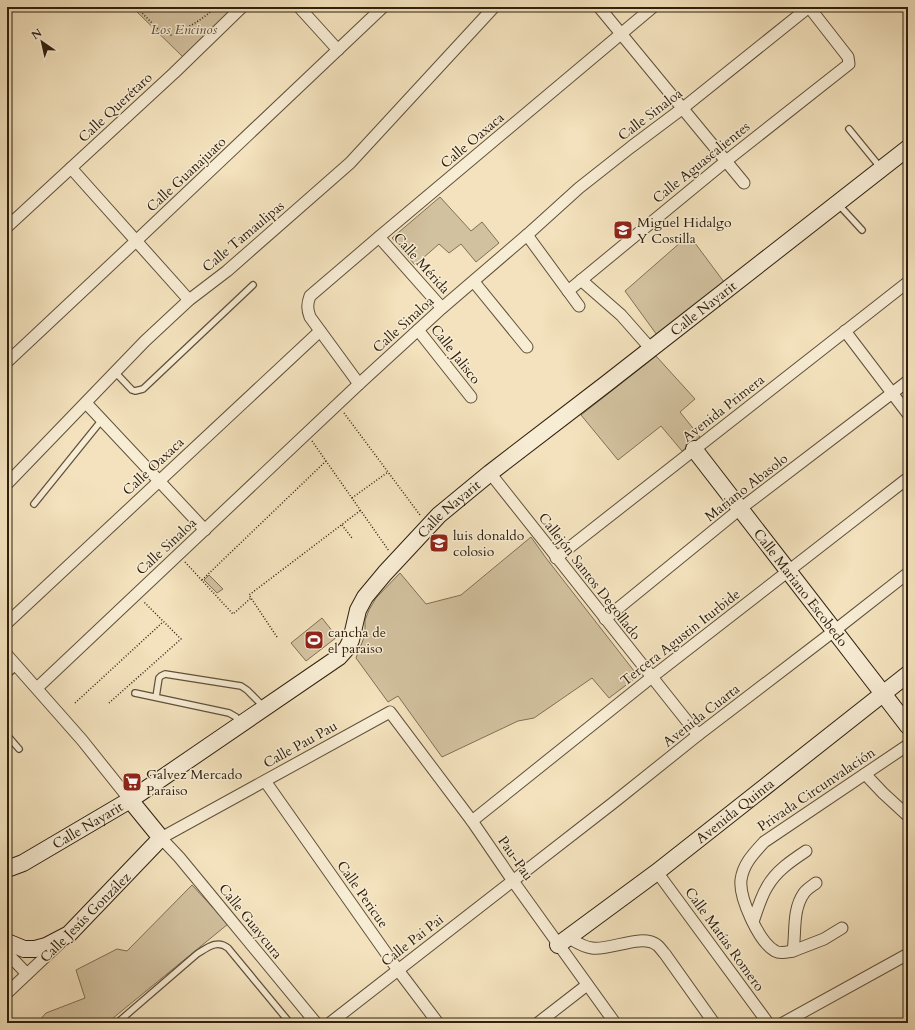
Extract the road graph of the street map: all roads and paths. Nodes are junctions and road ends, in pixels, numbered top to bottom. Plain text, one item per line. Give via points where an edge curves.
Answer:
1 (136, 7) edge
2 (216, 7) edge
3 (242, 7) edge
4 (299, 7) edge
5 (383, 7) edge
6 (494, 7) edge
7 (598, 7) edge
8 (653, 7) edge
9 (809, 7) edge
10 (621, 34) junction
11 (338, 50) junction
12 (683, 108) junction
13 (848, 128) dead end
14 (908, 148) edge
15 (726, 161) junction
16 (71, 168) junction
17 (881, 169) junction
18 (744, 183) dead end
19 (838, 203) junction
20 (7, 227) edge
21 (862, 230) dead end
22 (527, 235) junction
23 (379, 237) junction
24 (136, 241) junction
25 (581, 280) junction
26 (474, 282) junction
27 (908, 282) edge
28 (253, 285) dead end
29 (568, 291) junction
30 (189, 300) junction
31 (579, 306) dead end
32 (442, 308) junction
33 (418, 330) junction
34 (320, 331) junction
35 (845, 331) junction
36 (527, 347) dead end
37 (651, 349) junction
38 (7, 362) edge
39 (115, 372) junction
40 (908, 381) edge
41 (359, 384) junction
42 (892, 393) junction
43 (471, 397) dead end
44 (86, 403) junction
45 (344, 412) dead end
46 (908, 414) edge
47 (101, 421) junction
48 (307, 434) junction
49 (694, 449) junction
50 (326, 461) junction
51 (388, 472) junction
52 (490, 473) junction
53 (908, 478) edge
54 (159, 481) junction
55 (7, 484) edge
56 (352, 498) junction
57 (34, 504) dead end
58 (740, 509) junction
59 (361, 510) junction
60 (422, 518) dead end
61 (342, 525) junction
62 (205, 530) junction
63 (352, 538) dead end
64 (556, 558) junction
65 (396, 561) junction
66 (184, 562) dead end
67 (788, 571) junction
68 (908, 573) edge
69 (202, 580) junction
70 (137, 594) junction
71 (251, 598) junction
72 (605, 619) junction
73 (163, 621) junction
74 (7, 623) edge
75 (834, 631) junction
76 (277, 637) dead end
77 (7, 655) edge
78 (17, 666) junction
79 (908, 674) edge
80 (7, 675) edge
81 (652, 678) junction
82 (37, 688) junction
83 (135, 693) dead end
84 (883, 694) junction
85 (156, 698) junction
86 (75, 703) dead end
87 (109, 703) dead end
88 (264, 708) junction
89 (390, 712) joint
90 (242, 724) junction
91 (908, 726) edge
92 (7, 735) edge
93 (698, 736) junction
94 (908, 745) edge
95 (19, 749) dead end
96 (865, 774) junction
97 (265, 781) junction
98 (130, 800) junction
99 (908, 816) edge
100 (472, 820) junction
101 (162, 838) junction
102 (806, 851) dead end
103 (7, 869) edge
104 (657, 872) junction
105 (513, 880) junction
106 (816, 883) dead end
107 (753, 922) junction
108 (842, 928) dead end
109 (69, 934) junction
110 (564, 941) junction
111 (7, 942) edge
112 (793, 951) junction
113 (7, 953) edge
114 (908, 954) edge
115 (398, 970) junction
116 (28, 974) junction
117 (587, 984) junction
118 (7, 993) edge
119 (117, 1023) edge
120 (290, 1023) edge
121 (316, 1023) edge
122 (330, 1023) edge
123 (438, 1023) edge
124 (538, 1023) edge
125 (615, 1023) edge
126 (714, 1023) edge
127 (768, 1023) edge
128 (783, 1023) edge

1 - 2 path via 159,30 171,35 188,28
3 - 16 street, Calle Querétaro
4 - 11 street
5 - 11 street, Calle Guanajuato
6 - 30 street, Calle Tamaulipas via 350,163 227,271
7 - 10 street
8 - 10 street, Calle Oaxaca
9 - 12 street, Calle Sinaloa
9 - 15 street, Calle Aguascalientes via 848,57 849,64
10 - 12 street
10 - 23 street, Calle Oaxaca
11 - 24 street, Calle Guanajuato
12 - 15 street
12 - 22 street, Calle Sinaloa via 579,188
13 - 17 lane
14 - 17 street, Calle Nayarit
15 - 18 street
15 - 25 street, Calle Aguascalientes
16 - 20 street, Calle Querétaro
16 - 24 street
17 - 19 street, Calle Nayarit
19 - 21 lane
19 - 37 street, Calle Nayarit
22 - 26 street, Calle Sinaloa
22 - 29 street
23 - 32 street, Calle Mérida
23 - 34 street, Calle Oaxaca via 310,296 308,310
24 - 30 street
24 - 38 street, Calle Guanajuato
25 - 29 street, Calle Aguascalientes
25 - 37 street via 621,315
26 - 32 street, Calle Sinaloa
26 - 36 street
27 - 35 street, Avenida Primera
28 - 39 lane via 142,389 132,390
29 - 31 street
30 - 39 street, Calle Tamaulipas
32 - 33 street, Calle Sinaloa
33 - 41 street, Calle Sinaloa
33 - 43 street, Calle Jalisco
34 - 41 street
34 - 54 street, Calle Oaxaca
35 - 42 street
35 - 49 street, Avenida Primera
37 - 52 street, Calle Nayarit
39 - 44 street, Calle Tamaulipas
40 - 42 street, Mariano Abasolo
41 - 48 street, Calle Sinaloa
42 - 46 street
42 - 58 street, Mariano Abasolo
44 - 47 street
44 - 55 street, Calle Tamaulipas
45 - 51 path
47 - 54 street
47 - 57 lane
48 - 50 path
48 - 62 street, Calle Sinaloa
49 - 58 street, Calle Mariano Escobedo
49 - 64 street, Avenida Primera
50 - 56 path
50 - 69 path
51 - 56 path
51 - 60 path
52 - 64 street, Callejón Santos Degollado
52 - 65 street, Calle Nayarit via 439,514
53 - 67 street, Tercera Agustin Iturbide
54 - 62 street
54 - 74 street, Calle Oaxaca
56 - 59 path
58 - 67 street, Calle Mariano Escobedo
58 - 72 street, Mariano Abasolo
59 - 61 path
59 - 65 path
61 - 63 path
61 - 71 path via 249,595
62 - 70 street, Calle Sinaloa
64 - 72 street, Callejón Santos Degollado
65 - 88 street, Calle Nayarit via 365,597 358,610 351,640 339,657
66 - 69 path
67 - 75 street, Calle Mariano Escobedo
67 - 81 street, Tercera Agustin Iturbide
68 - 75 street, Avenida Cuarta
69 - 71 path via 233,614
70 - 73 path
70 - 82 street, Calle Sinaloa
71 - 76 path
72 - 81 street, Callejón Santos Degollado
73 - 86 path
73 - 87 path via 181,639
75 - 84 street, Calle Mariano Escobedo
75 - 93 street, Avenida Cuarta
77 - 78 street
78 - 80 lane
78 - 82 street
79 - 84 street, Avenida Quinta
81 - 93 street, Callejón Santos Degollado
81 - 100 street, Tercera Agustin Iturbide
82 - 98 street
83 - 85 lane
84 - 91 street, Calle Mariano Escobedo
84 - 104 street, Avenida Quinta
85 - 88 lane via 159,678 165,674 241,686
85 - 90 lane via 229,713
88 - 90 street, Calle Nayarit
89 - 97 street, Calle Pau Pau
89 - 100 street, Pau-Pau
90 - 98 street, Calle Nayarit
92 - 95 lane
93 - 105 street, Avenida Cuarta
94 - 96 street, Privada Circunvalación
96 - 99 street
96 - 107 street, Privada Circunvalación via 764,842 752,856 744,868 741,893
97 - 101 street, Calle Pau Pau
97 - 115 street, Calle Pericue
98 - 101 street
98 - 103 street, Calle Nayarit via 22,863
100 - 105 street, Pau-Pau
101 - 109 street, Calle Jesús González
101 - 121 street, Calle Guaycura
102 - 107 street via 773,877
104 - 110 street, Avenida Quinta
104 - 127 street, Calle Matías Romero
105 - 110 street, Pau-Pau
105 - 115 street, Calle Pai Pai
106 - 112 street via 805,892 799,902
107 - 112 street, Privada Circunvalación via 775,951
108 - 112 street via 824,939
109 - 111 street via 35,949 24,949
109 - 116 street, Calle Jesús González
110 - 117 street, Pau-Pau
110 - 126 street via 593,948 650,941 665,954
113 - 116 street
114 - 128 street
115 - 122 street, Calle Pai Pai
115 - 123 street, Calle Pericue
116 - 118 street, Calle Jesús González
117 - 124 street
117 - 125 street, Pau-Pau
119 - 120 lane via 197,954 217,943 228,948

